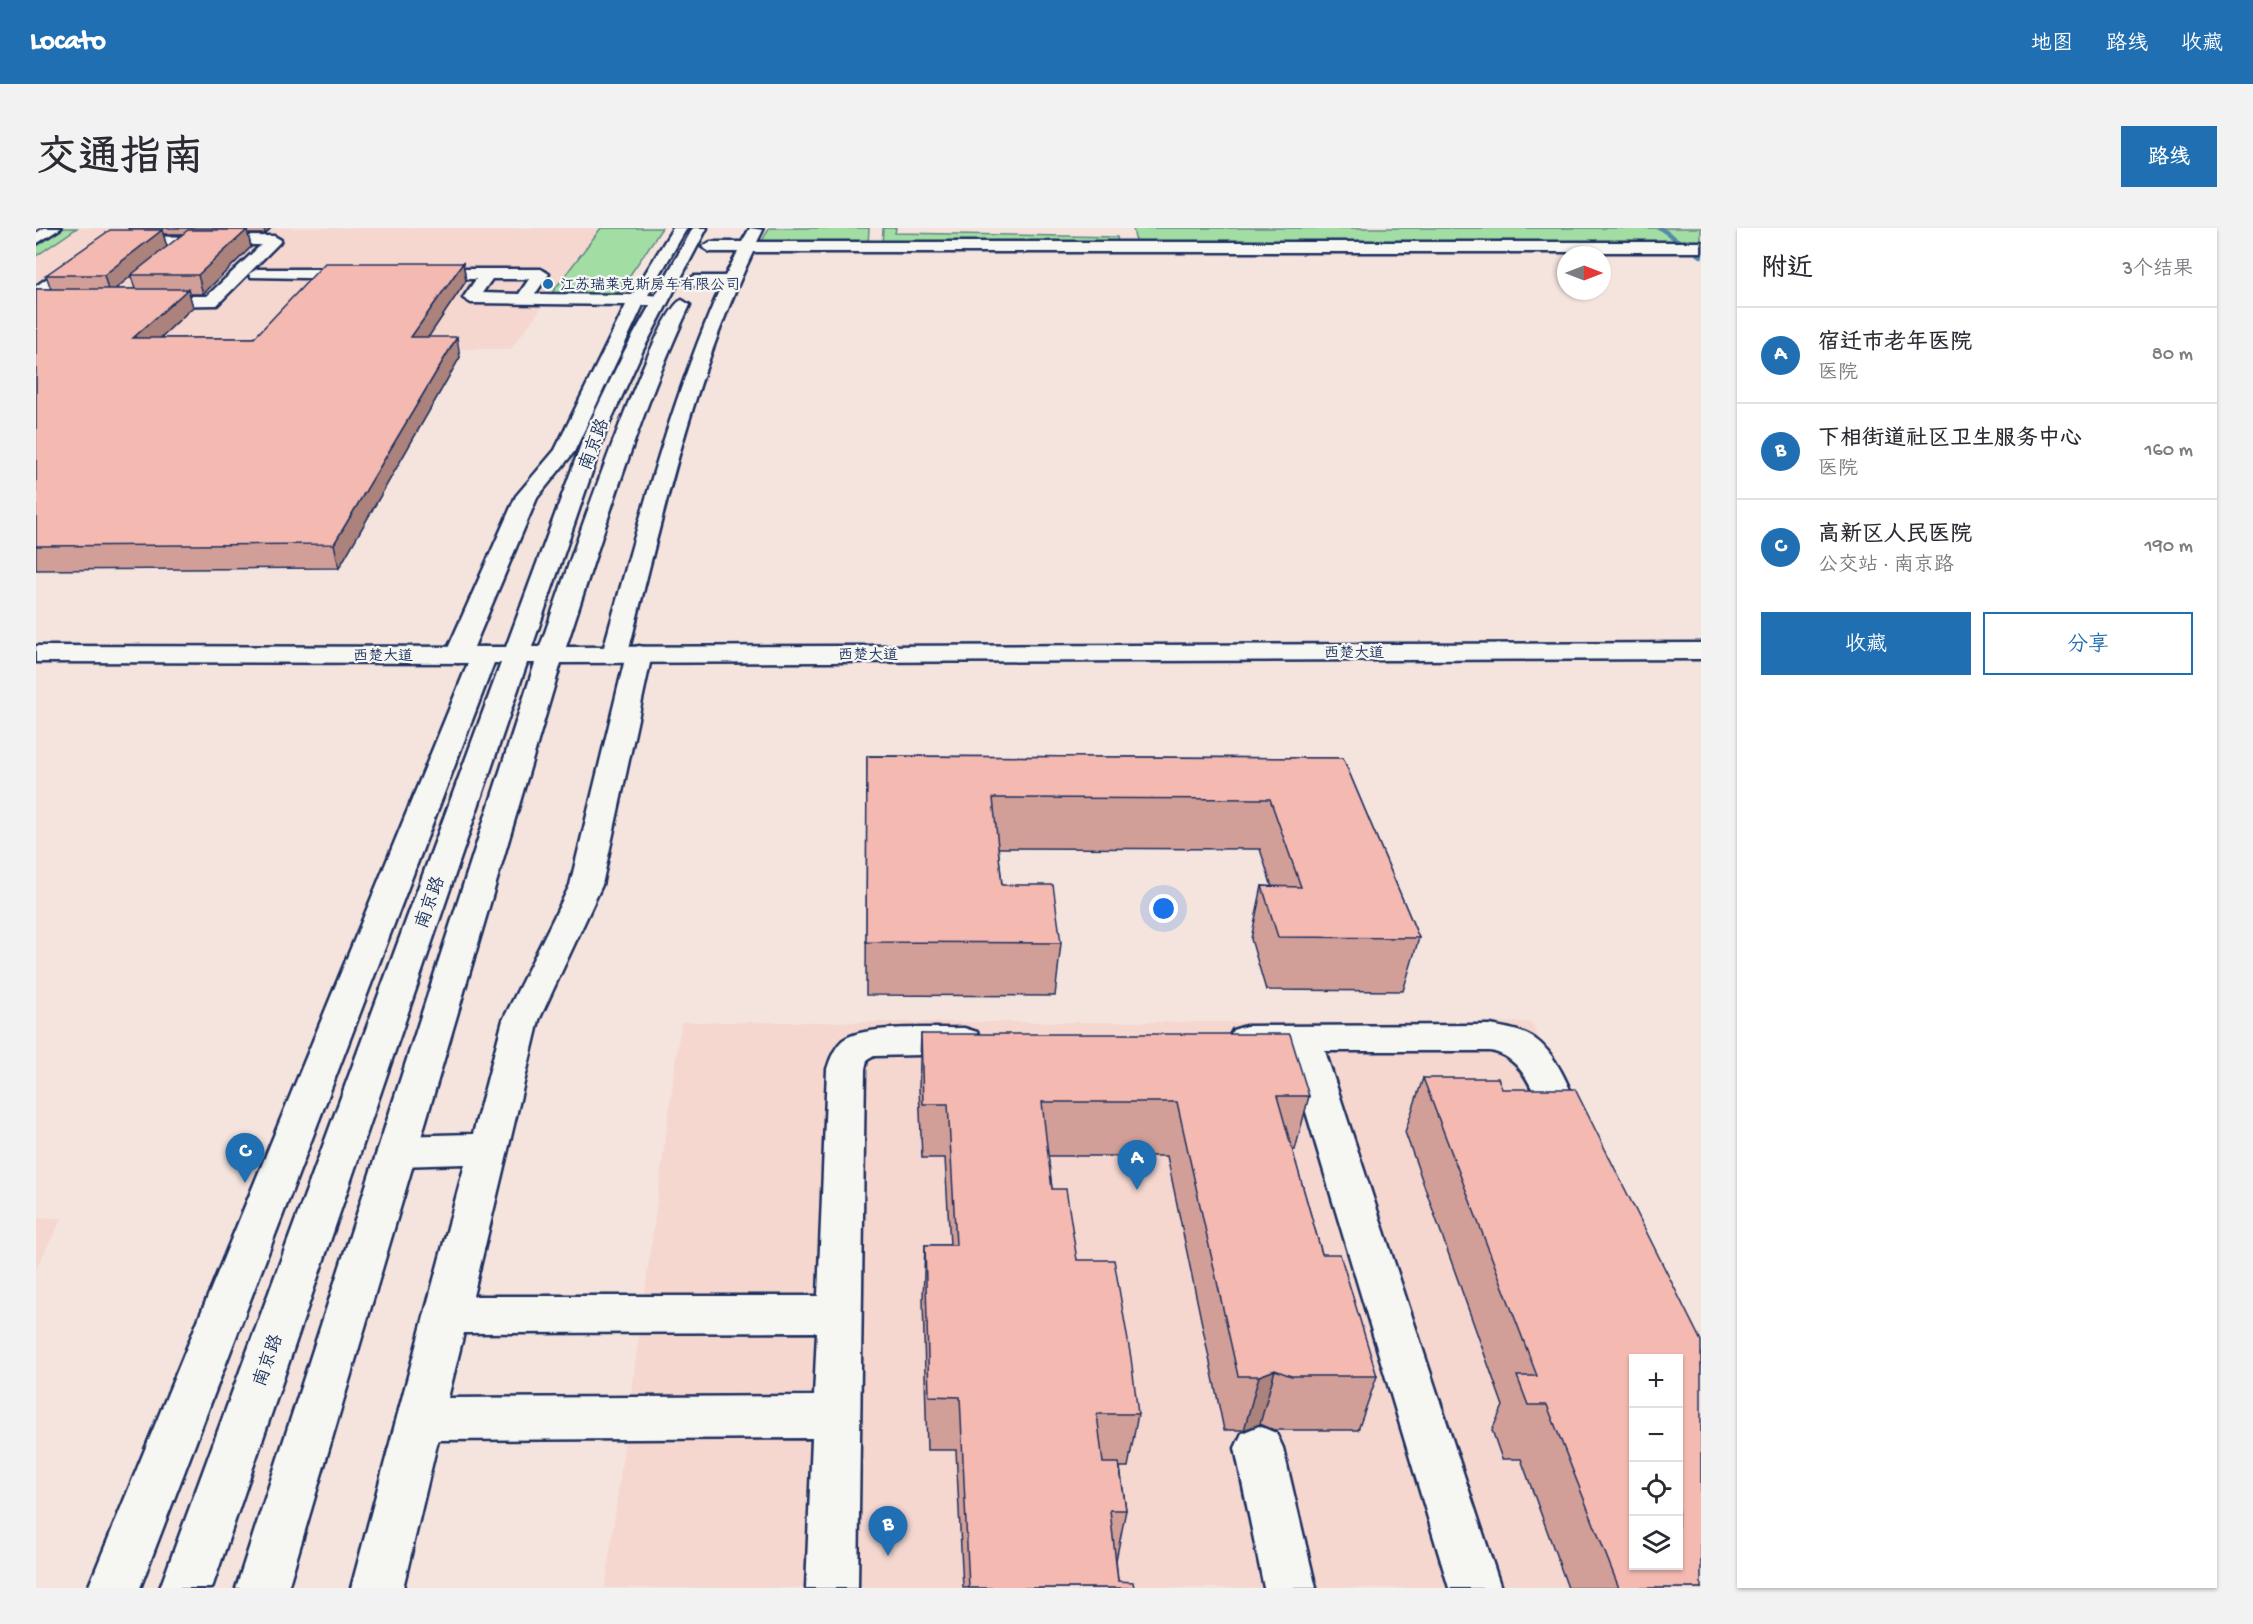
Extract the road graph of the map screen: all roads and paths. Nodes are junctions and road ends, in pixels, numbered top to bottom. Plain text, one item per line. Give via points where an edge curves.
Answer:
1 (54, 228) edge
2 (680, 228) edge
3 (700, 228) edge
4 (721, 228) edge
5 (758, 228) edge
6 (877, 228) edge
7 (36, 240) edge
8 (189, 240) junction
9 (710, 247) junction
10 (747, 247) junction
11 (875, 247) junction
12 (1701, 248) edge
13 (172, 254) edge
14 (257, 274) dead end
15 (372, 274) edge
16 (406, 274) edge
17 (487, 274) junction
18 (694, 281) junction
19 (731, 281) junction
20 (36, 294) edge
21 (523, 299) junction
22 (637, 300) junction
23 (660, 300) junction
24 (36, 301) edge
25 (58, 301) edge
26 (136, 301) edge
27 (1701, 651) edge
28 (36, 654) edge
29 (627, 654) junction
30 (502, 655) junction
31 (1208, 1039) edge
32 (1303, 1039) junction
33 (996, 1041) edge
34 (489, 1148) junction
35 (397, 1151) junction
36 (1584, 1163) edge
37 (839, 1314) junction
38 (446, 1315) junction
39 (837, 1417) junction
40 (420, 1419) junction
41 (1259, 1448) dead end
42 (114, 1588) edge
43 (186, 1588) edge
44 (262, 1588) edge
45 (377, 1588) edge
46 (832, 1588) edge
47 (1290, 1588) edge
48 (1475, 1588) edge

1 - 7 main road
2 - 22 main road
3 - 23 main road, 南京路
4 - 9 main road, 南京路
5 - 10 main road
6 - 11 main road
8 - 13 main road
8 - 20 main road via 110,241
8 - 26 main road via 274,240 211,302
9 - 10 main road
9 - 18 main road, 南京路
10 - 11 main road
10 - 19 main road
11 - 12 main road via 1129,239
14 - 15 main road
16 - 17 main road
17 - 21 main road via 471,298
17 - 21 main road via 541,274
18 - 19 main road
18 - 30 main road, 南京路 via 659,352 627,431
19 - 29 main road via 686,395
21 - 22 main road
22 - 23 main road
22 - 30 main road via 564,452 527,496
23 - 30 main road, 南京路 via 596,431
24 - 25 main road
27 - 29 main road, 西楚大道
28 - 30 main road, 西楚大道
29 - 30 main road, 西楚大道
29 - 34 main road via 586,885 521,1020
30 - 35 main road, 南京路
30 - 42 main road
30 - 43 main road, 南京路
31 - 32 main road
32 - 36 main road via 1509,1041 1533,1058
32 - 48 main road
33 - 37 main road via 871,1043 850,1054 846,1070
34 - 35 main road
34 - 38 main road
35 - 44 main road, 南京路
37 - 38 main road
37 - 39 main road
38 - 40 main road
39 - 40 main road
39 - 46 main road
40 - 45 main road
41 - 47 main road

